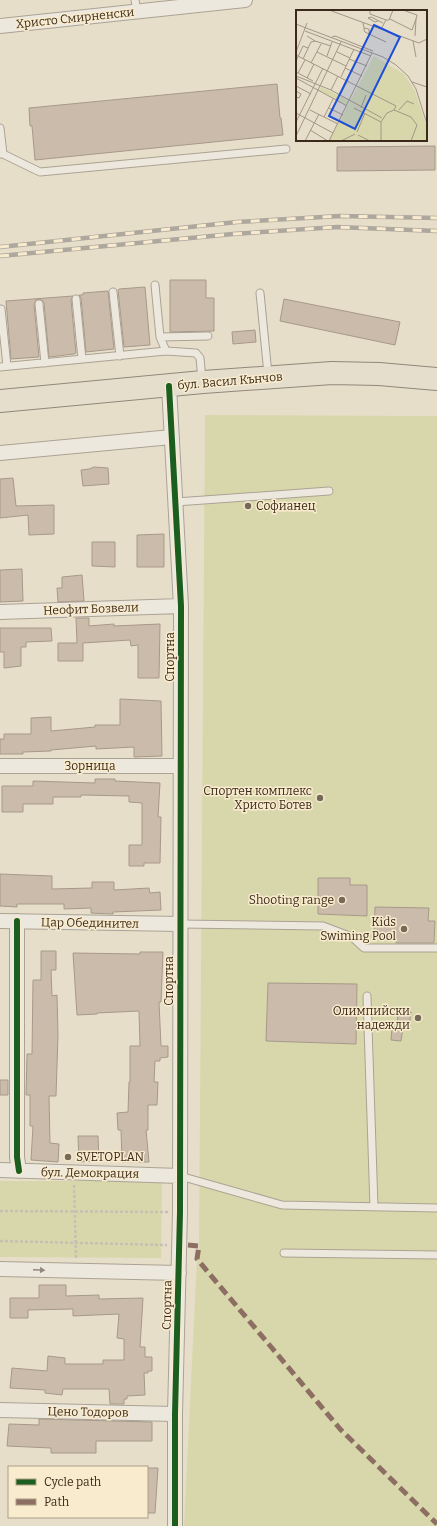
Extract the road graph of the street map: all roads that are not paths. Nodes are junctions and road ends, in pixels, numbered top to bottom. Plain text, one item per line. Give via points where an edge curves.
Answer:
1 (245, 0) edge
2 (136, 6) edge
3 (0, 26) edge
4 (0, 128) edge
5 (286, 149) dead end
6 (2, 154) edge
7 (155, 285) dead end
8 (113, 292) dead end
9 (260, 293) dead end
10 (76, 299) dead end
11 (39, 304) dead end
12 (1, 309) dead end
13 (208, 336) dead end
14 (160, 337) junction
15 (166, 351) junction
16 (120, 356) junction
17 (82, 359) junction
18 (45, 362) junction
19 (3, 366) edge
20 (268, 378) junction
21 (437, 378) edge
22 (203, 382) junction
23 (169, 386) junction
24 (0, 401) edge
25 (172, 436) junction
26 (0, 453) edge
27 (329, 491) dead end
28 (176, 502) junction
29 (181, 606) junction
30 (0, 612) edge
31 (0, 766) edge
32 (181, 766) junction
33 (0, 921) edge
34 (17, 921) junction
35 (180, 924) junction
36 (437, 948) edge
37 (367, 996) dead end
38 (0, 1170) edge
39 (19, 1171) junction
40 (180, 1176) junction
41 (374, 1207) junction
42 (437, 1208) edge
43 (284, 1253) dead end
44 (437, 1255) edge
45 (0, 1269) edge
46 (179, 1273) junction
47 (0, 1410) edge
48 (175, 1414) junction
49 (175, 1526) edge

1 - 2 street, Христо Смирненски
2 - 3 street, Христо Смирненски
4 - 6 lane
5 - 6 lane via 40,172
7 - 14 lane
8 - 16 lane
9 - 20 lane
10 - 17 lane
11 - 18 lane
12 - 19 lane
13 - 14 lane
14 - 15 lane
15 - 16 lane
15 - 22 lane via 196,353
16 - 17 lane
17 - 18 lane
18 - 19 lane
20 - 21 main road, бул. Васил Кънчов via 332,373
20 - 22 main road, бул. Васил Кънчов
22 - 23 main road, бул. Васил Кънчов
23 - 24 main road, бул. Васил Кънчов
23 - 25 street, Спортна
25 - 26 street
25 - 28 street, Спортна
27 - 28 lane
28 - 29 street, Спортна
29 - 30 street, Неофит Бозвели
29 - 32 street, Спортна
31 - 32 street, Зорница
32 - 35 street, Спортна
33 - 34 street, Цар Обединител
34 - 35 street, Цар Обединител
34 - 39 street
35 - 36 lane via 323,926 352,937 364,948
35 - 40 street, Спортна
37 - 41 lane
38 - 39 street, бул. Демокрация
39 - 40 street, бул. Демокрация
40 - 41 lane via 282,1205
40 - 46 street, Спортна
41 - 42 lane
43 - 44 lane
45 -> 46 street
46 - 48 street, Спортна
47 - 48 street, Цено Тодоров
48 - 49 street, Спортна

